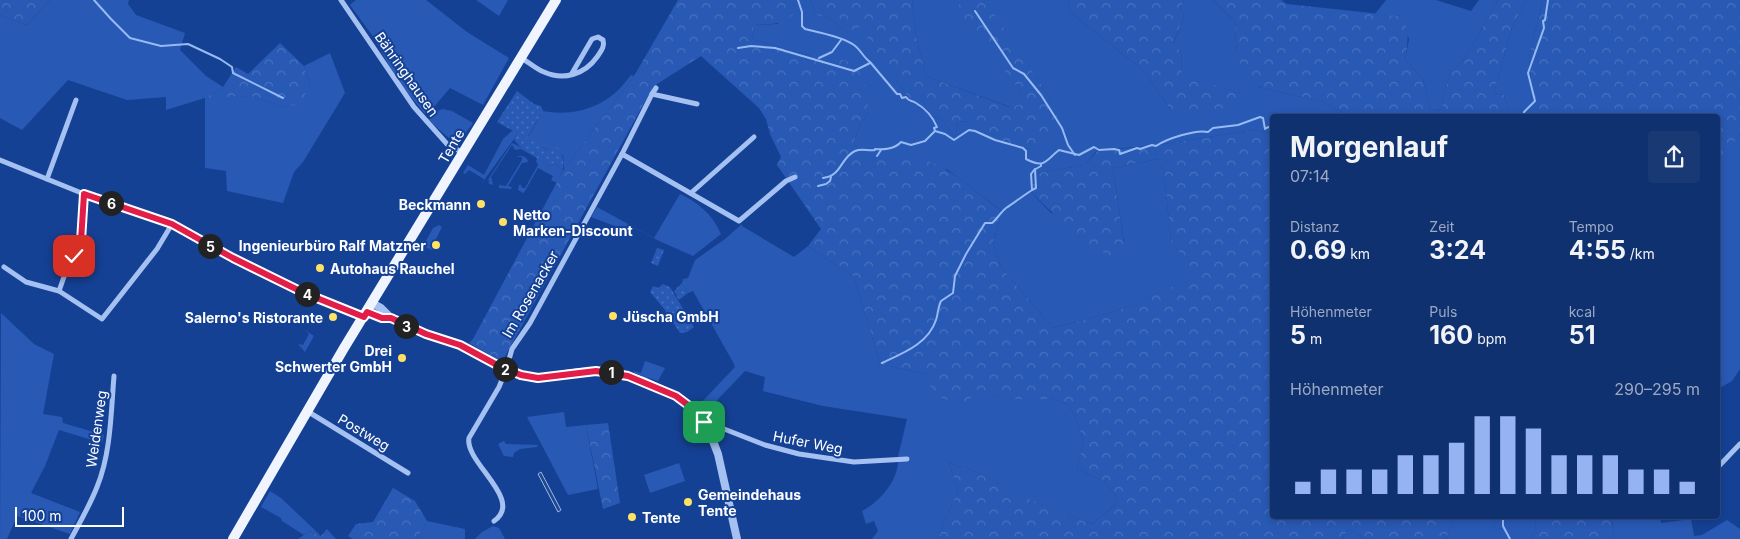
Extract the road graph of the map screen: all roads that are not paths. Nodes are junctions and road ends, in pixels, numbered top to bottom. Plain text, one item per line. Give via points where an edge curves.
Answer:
1 (341, 0) edge
2 (556, 0) edge
3 (520, 58) junction
4 (571, 75) junction
5 (656, 88) dead end
6 (652, 94) junction
7 (76, 100) dead end
8 (697, 104) dead end
9 (754, 137) dead end
10 (462, 153) junction
11 (622, 154) junction
12 (0, 160) edge
13 (795, 177) dead end
14 (47, 179) junction
15 (691, 192) junction
16 (84, 194) junction
17 (172, 224) junction
18 (4, 267) dead end
19 (59, 292) junction
20 (368, 311) junction
21 (503, 368) junction
22 (114, 376) dead end
23 (307, 411) junction
24 (707, 427) junction
25 (1740, 444) edge
26 (907, 459) dead end
27 (1720, 465) edge
28 (408, 473) dead end
29 (494, 521) dead end
30 (71, 539) edge
31 (233, 539) edge
32 (737, 539) edge

1 - 10 street, Bähringhausen via 414,107 447,144
2 - 3 main road, Tente
3 - 4 street via 542,72 555,76
3 - 10 main road, Tente
4 - 4 street via 583,71 604,46 598,36 592,39
5 - 6 street, Im Rosenacker
6 - 8 street
6 - 11 street, Im Rosenacker
7 - 14 street
9 - 15 street
10 - 20 main road, Tente
11 - 15 street
11 - 21 street, Im Rosenacker
12 - 14 street
13 - 15 street via 739,221
14 - 16 street
16 - 17 street
16 - 19 street via 81,241
17 - 19 street via 157,249 102,319
17 - 20 street via 302,292
18 - 19 street via 26,282
20 - 21 street via 381,308 391,318 467,348
20 - 23 main road, Tente
21 - 24 street via 538,378 596,371 622,374 676,396 696,411
21 - 29 street, Im Rosenacker via 499,387 468,443 502,502 502,512
22 - 30 street, Weidenweg via 108,443 98,487
23 - 28 street, Postweg
23 - 31 main road, Tente
24 - 26 street, Hufer Weg via 719,427 799,454 854,462
24 - 32 street via 718,454
25 - 27 street

